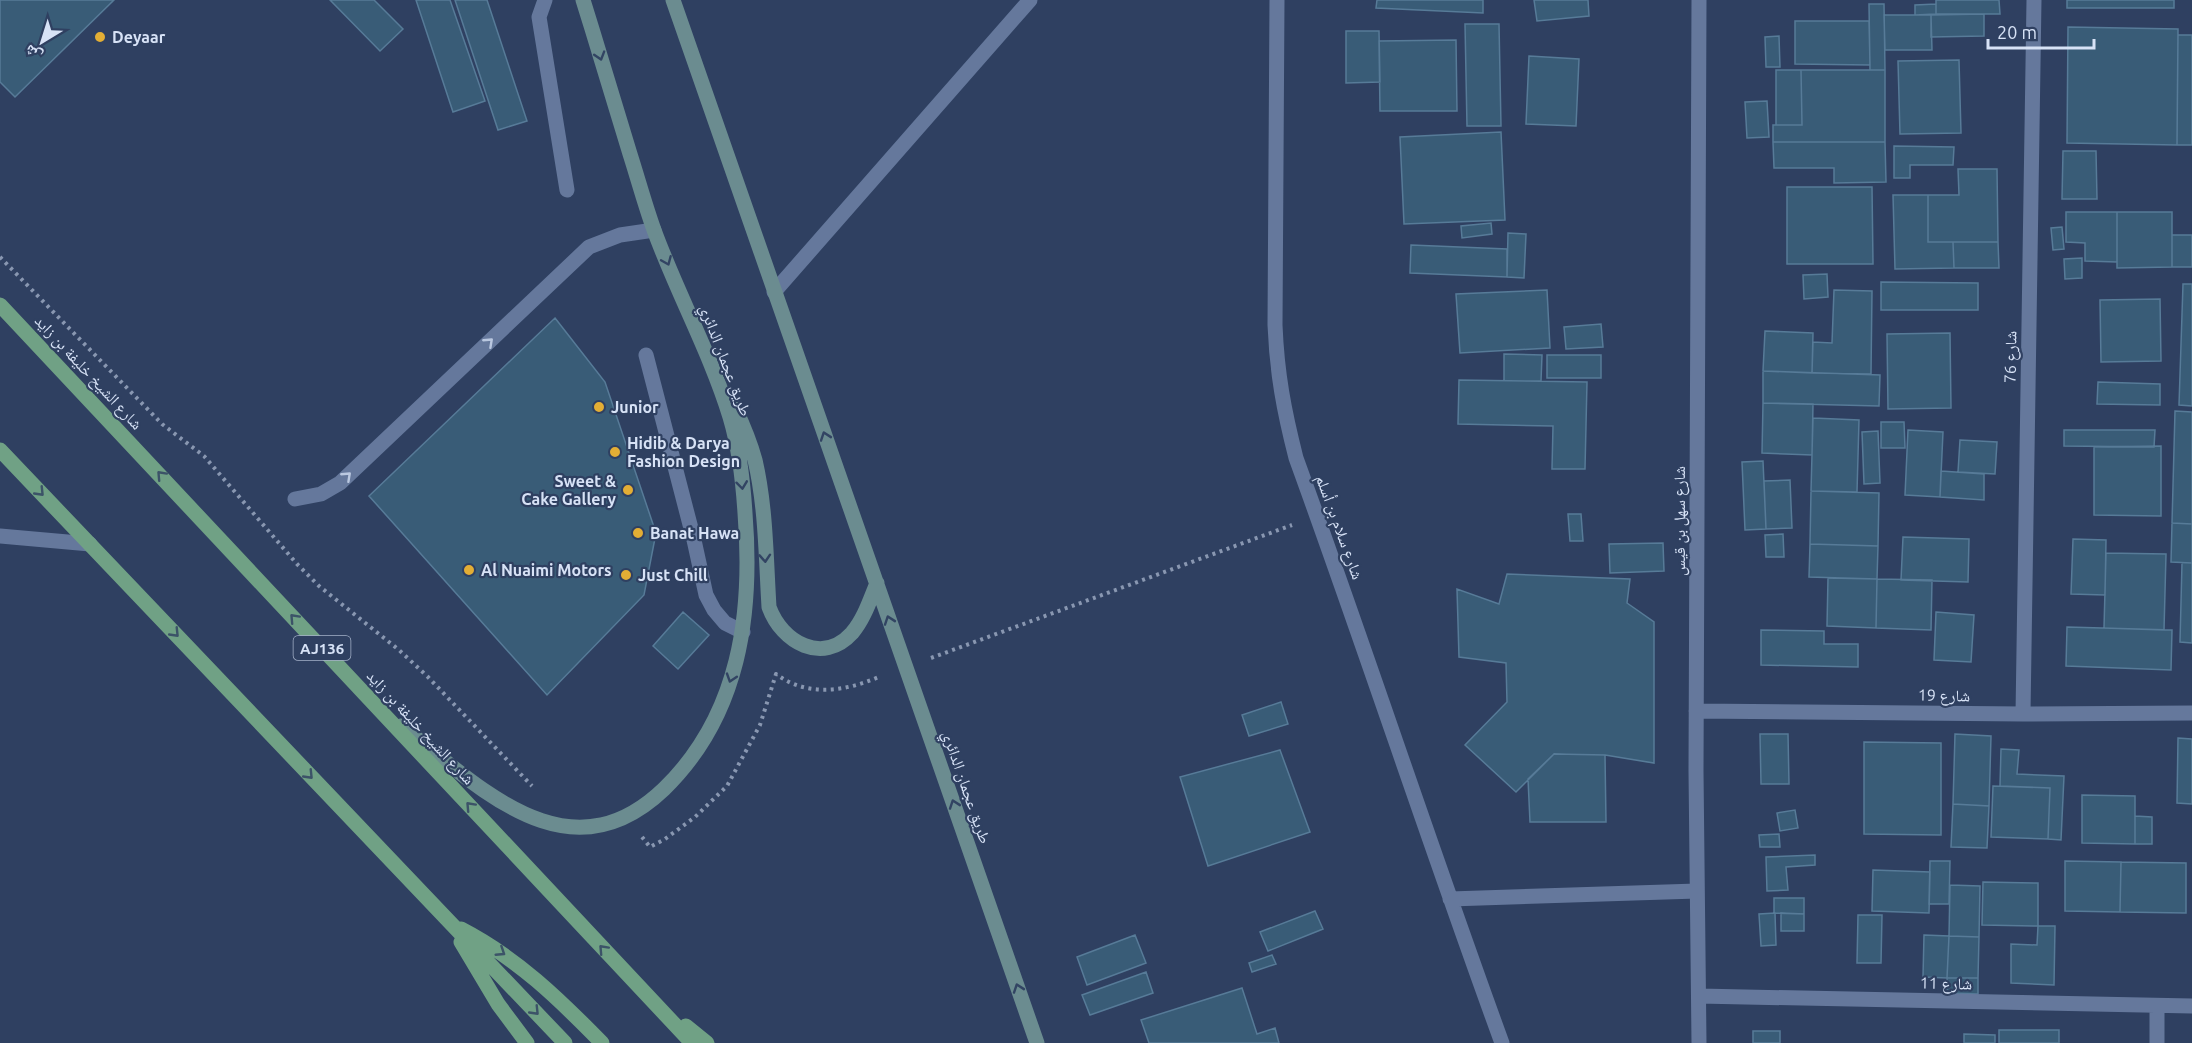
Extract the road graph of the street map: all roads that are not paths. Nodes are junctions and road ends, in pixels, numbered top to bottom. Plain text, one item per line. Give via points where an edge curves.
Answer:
1 (545, 0) edge
2 (583, 0) edge
3 (673, 0) edge
4 (1030, 0) edge
5 (1277, 0) edge
6 (1699, 0) edge
7 (2034, 0) edge
8 (567, 190) dead end
9 (654, 230) junction
10 (774, 292) junction
11 (0, 305) edge
12 (646, 355) dead end
13 (718, 383) junction
14 (0, 450) edge
15 (295, 499) dead end
16 (0, 536) edge
17 (90, 544) junction
18 (877, 583) junction
19 (743, 632) junction
20 (378, 708) junction
21 (1696, 711) junction
22 (2192, 713) edge
23 (2023, 714) junction
24 (1697, 891) junction
25 (1450, 899) junction
26 (451, 923) junction
27 (643, 992) junction
28 (1699, 996) junction
29 (2157, 1006) junction
30 (2192, 1006) edge
31 (527, 1043) edge
32 (565, 1043) edge
33 (602, 1043) edge
34 (692, 1043) edge
35 (707, 1043) edge
36 (1037, 1043) edge
37 (1502, 1043) edge
38 (1699, 1043) edge
39 (2157, 1043) edge

1 - 8 street via 539,17
2 -> 9 main road, طريق عجمان الدائري
3 - 10 main road, طريق عجمان الدائري
4 - 10 street
5 - 25 street, شارع سلام بن أسلم via 1275,325 1285,415 1296,458
6 - 21 street, شارع سهل بن قيس
7 - 23 street, شارع 76
9 -> 13 main road, طريق عجمان الدائري
15 -> 9 street via 321,494 340,483 589,247 620,235
18 -> 10 main road, طريق عجمان الدائري
20 -> 11 main road, شارع الشيخ خليفة بن زايد / AJ136
12 - 19 street via 706,595 725,623
13 -> 18 main road via 734,406 754,458 760,484 769,607 783,633 808,647 837,643 859,624
13 -> 19 main road, طريق عجمان الدائري via 739,456 748,541
14 -> 17 main road
16 - 17 street
17 -> 26 main road
36 -> 18 main road, طريق عجمان الدائري
19 -> 20 main road, طريق عجمان الدائري via 728,690 695,753 656,796 626,817 606,824 565,827 526,816 480,787
27 -> 20 main road, شارع الشيخ خليفة بن زايد / AJ136
21 - 23 street, شارع 19
21 - 24 street, شارع سهل بن قيس
22 - 23 street, شارع 19
24 - 25 street
24 - 28 street, شارع سهل بن قيس
25 - 37 street, شارع سلام بن أسلم
26 - 31 main road via 479,975
26 -> 32 main road
26 -> 33 main road via 512,959
27 - 34 main road, شارع الشيخ خليفة بن زايد / AJ136
27 - 35 main road
28 - 29 street, شارع 11
28 - 38 street, شارع سهل بن قيس
29 - 30 street, شارع 11
29 - 39 street

